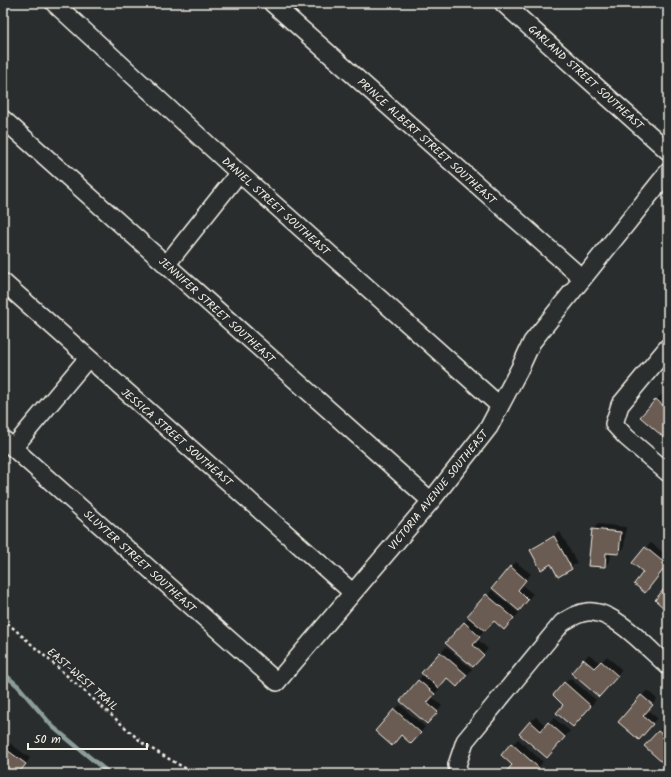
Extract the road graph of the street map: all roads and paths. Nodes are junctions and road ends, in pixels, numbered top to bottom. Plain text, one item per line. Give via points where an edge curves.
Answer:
1 (54, 3) edge
2 (272, 3) edge
3 (503, 3) edge
4 (3, 119) edge
5 (668, 151) edge
6 (668, 172) edge
7 (239, 173) junction
8 (166, 265) junction
9 (582, 278) junction
10 (3, 282) edge
11 (668, 347) edge
12 (88, 358) junction
13 (500, 406) junction
14 (8, 444) edge
15 (668, 473) edge
16 (431, 501) junction
17 (352, 592) junction
18 (3, 619) edge
19 (668, 666) edge
20 (277, 682) joint
21 (195, 774) edge
22 (459, 774) edge

1 - 7 street, DANIEL STREET SOUTHEAST
2 - 9 street, PRINCE ALBERT STREET SOUTHEAST
3 - 5 street, GARLAND STREET SOUTHEAST
4 - 8 street, JENNIFER STREET SOUTHEAST
6 - 9 street, VICTORIA AVENUE SOUTHEAST
7 - 8 street
7 - 13 street, DANIEL STREET SOUTHEAST
8 - 16 street, JENNIFER STREET SOUTHEAST
9 - 13 street, VICTORIA AVENUE SOUTHEAST via 532,342
10 - 12 street, JESSICA STREET SOUTHEAST
11 - 15 street via 620,405 614,424
12 - 14 street
12 - 17 street, JESSICA STREET SOUTHEAST
13 - 16 street, VICTORIA AVENUE SOUTHEAST via 489,427
14 - 20 street, SLUYTER STREET SOUTHEAST
16 - 17 street, VICTORIA AVENUE SOUTHEAST
17 - 20 street, VICTORIA AVENUE SOUTHEAST
18 - 21 path, EAST-WEST TRAIL via 145,745
19 - 22 street via 618,622 589,612 576,614 562,623 465,741 457,765

